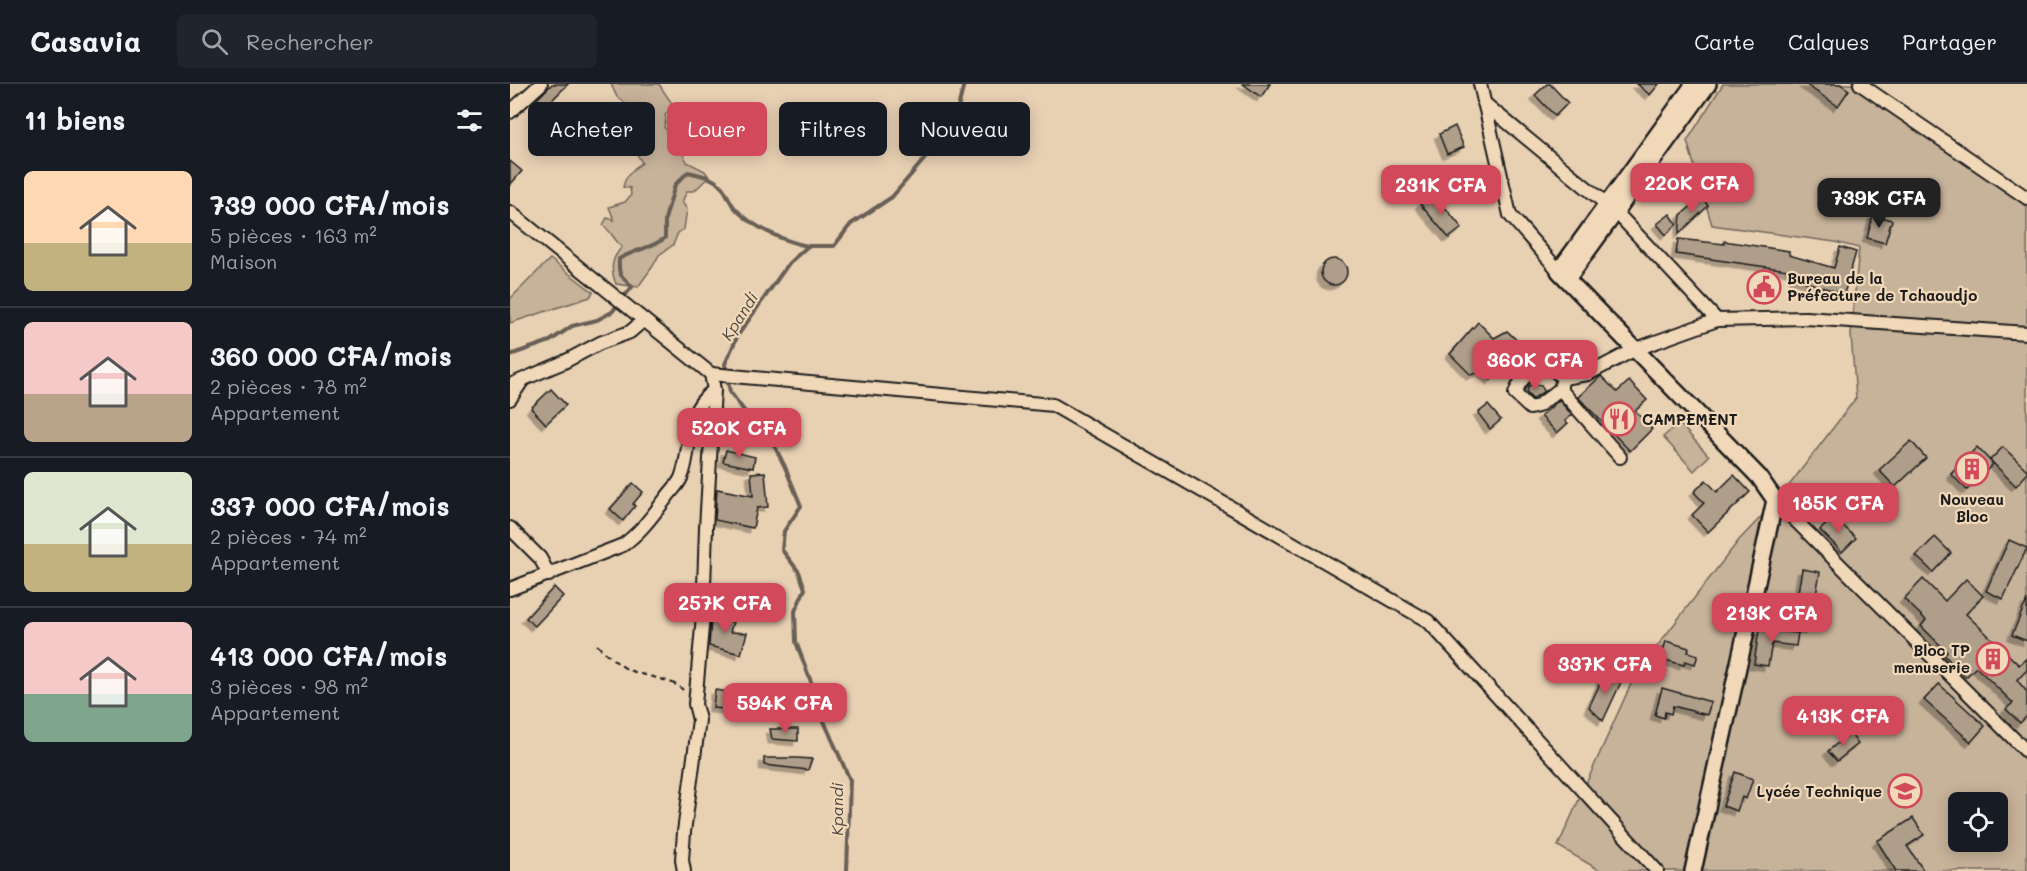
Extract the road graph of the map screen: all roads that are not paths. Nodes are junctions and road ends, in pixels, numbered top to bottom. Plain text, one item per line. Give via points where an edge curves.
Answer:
1 (541, 84) edge
2 (1480, 84) edge
3 (1694, 84) edge
4 (1708, 84) edge
5 (1860, 84) edge
6 (1484, 103) junction
7 (510, 112) edge
8 (2027, 198) edge
9 (1611, 209) junction
10 (510, 212) edge
11 (1563, 275) junction
12 (644, 320) junction
13 (1717, 320) junction
14 (2027, 333) edge
15 (1636, 349) junction
16 (711, 374) junction
17 (516, 383) edge
18 (714, 390) junction
19 (510, 399) edge
20 (1620, 457) dead end
21 (1774, 500) junction
22 (510, 528) edge
23 (549, 575) junction
24 (510, 589) edge
25 (2027, 752) edge
26 (684, 871) edge
27 (1657, 871) edge
28 (1693, 871) edge

1 - 7 street
2 - 6 street
3 - 9 main road
4 - 9 main road
5 - 8 street
6 - 9 street
6 - 11 street via 1510,215
9 - 11 main road
9 - 13 street
10 - 12 street
11 - 15 main road
12 - 16 street
12 - 17 street via 630,332
13 - 14 street via 1806,318
13 - 15 street
15 - 20 street via 1562,384
15 - 21 main road via 1759,477
16 - 18 street
16 - 27 street via 1053,405 1428,621
17 - 19 street
18 - 23 street via 694,412 681,478 646,524 623,545
18 - 26 street via 695,704 699,720 684,832
21 - 25 street
21 - 28 main road
22 - 23 street via 540,558
23 - 24 street

